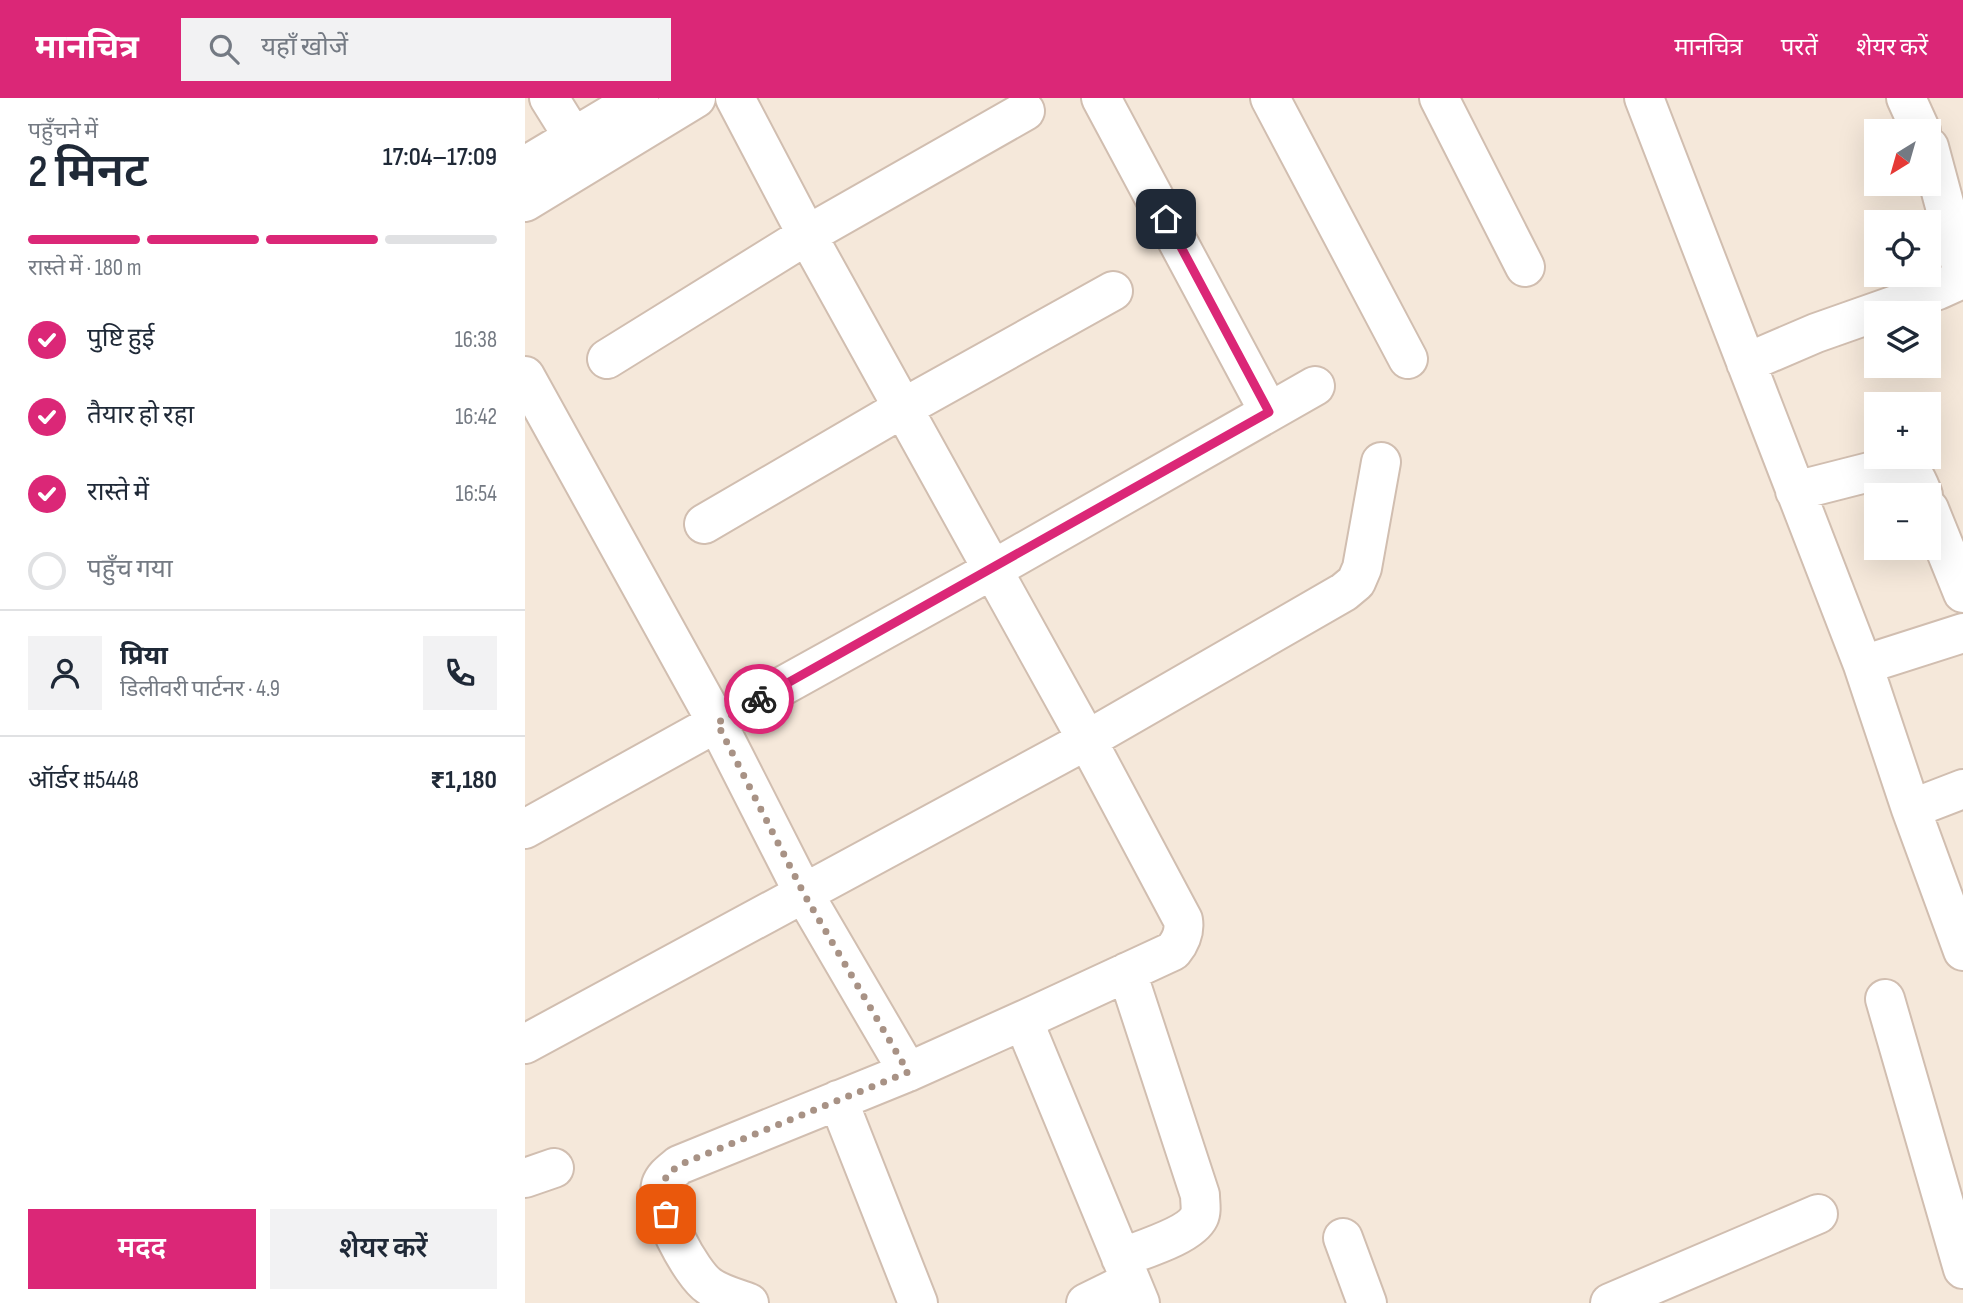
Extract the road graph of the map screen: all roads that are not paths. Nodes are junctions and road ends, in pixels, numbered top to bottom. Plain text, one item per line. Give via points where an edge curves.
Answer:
1 (549, 98) edge
2 (696, 98) edge
3 (735, 98) edge
4 (1101, 98) edge
5 (1270, 98) edge
6 (1439, 98) edge
7 (1644, 98) edge
8 (1906, 98) edge
9 (629, 101) edge
10 (1025, 111) dead end
11 (1916, 119) edge
12 (582, 152) junction
13 (525, 166) edge
14 (1941, 191) edge
15 (525, 202) edge
16 (807, 235) junction
17 (1525, 267) dead end
18 (1113, 291) dead end
19 (607, 359) dead end
20 (1408, 359) dead end
21 (1746, 363) junction
22 (525, 376) edge
23 (1315, 386) dead end
24 (903, 408) junction
25 (1269, 412) junction
26 (1381, 462) dead end
27 (1918, 483) edge
28 (1795, 491) junction
29 (704, 524) dead end
30 (1941, 539) edge
31 (992, 569) junction
32 (1963, 593) edge
33 (1963, 633) edge
34 (1863, 665) junction
35 (717, 723) junction
36 (1087, 740) junction
37 (1963, 789) edge
38 (1912, 809) junction
39 (525, 829) edge
40 (804, 894) junction
41 (1963, 951) edge
42 (1128, 972) junction
43 (1885, 999) dead end
44 (1026, 1019) junction
45 (525, 1044) edge
46 (908, 1072) junction
47 (838, 1100) junction
48 (1818, 1214) dead end
49 (1343, 1238) dead end
50 (1963, 1269) edge
51 (1130, 1281) edge
52 (739, 1301) edge
53 (918, 1303) edge
54 (1086, 1303) edge
55 (1367, 1303) edge
56 (1610, 1303) edge

1 - 12 street
2 - 12 street
3 - 16 street
4 - 25 street
5 - 20 street
6 - 17 street
7 - 21 street
8 - 11 street
9 - 12 street
10 - 16 street
12 - 13 street
12 - 15 street
14 - 21 street via 1961,265 1958,281
16 - 19 street
16 - 24 street
18 - 24 street
21 - 28 street
22 - 35 street
23 - 25 street
24 - 29 street
24 - 31 street
25 - 31 street
26 - 36 street via 1356,582
27 - 28 street via 1908,467 1897,465
28 - 34 street
30 - 32 street
31 - 35 street
31 - 36 street
33 - 34 street
34 - 38 street
35 - 39 street
35 - 40 street
36 - 40 street
36 - 42 street via 1183,919 1184,929 1173,951
37 - 38 street
38 - 41 street
40 - 45 street
40 - 46 street
42 - 44 street
42 - 51 street via 1200,1195 1195,1224
43 - 50 street
44 - 46 street
44 - 51 street
46 - 47 street
47 - 52 street via 679,1165 660,1186 661,1203 691,1265 709,1286
47 - 53 street
48 - 56 street
49 - 55 street
51 - 54 street

